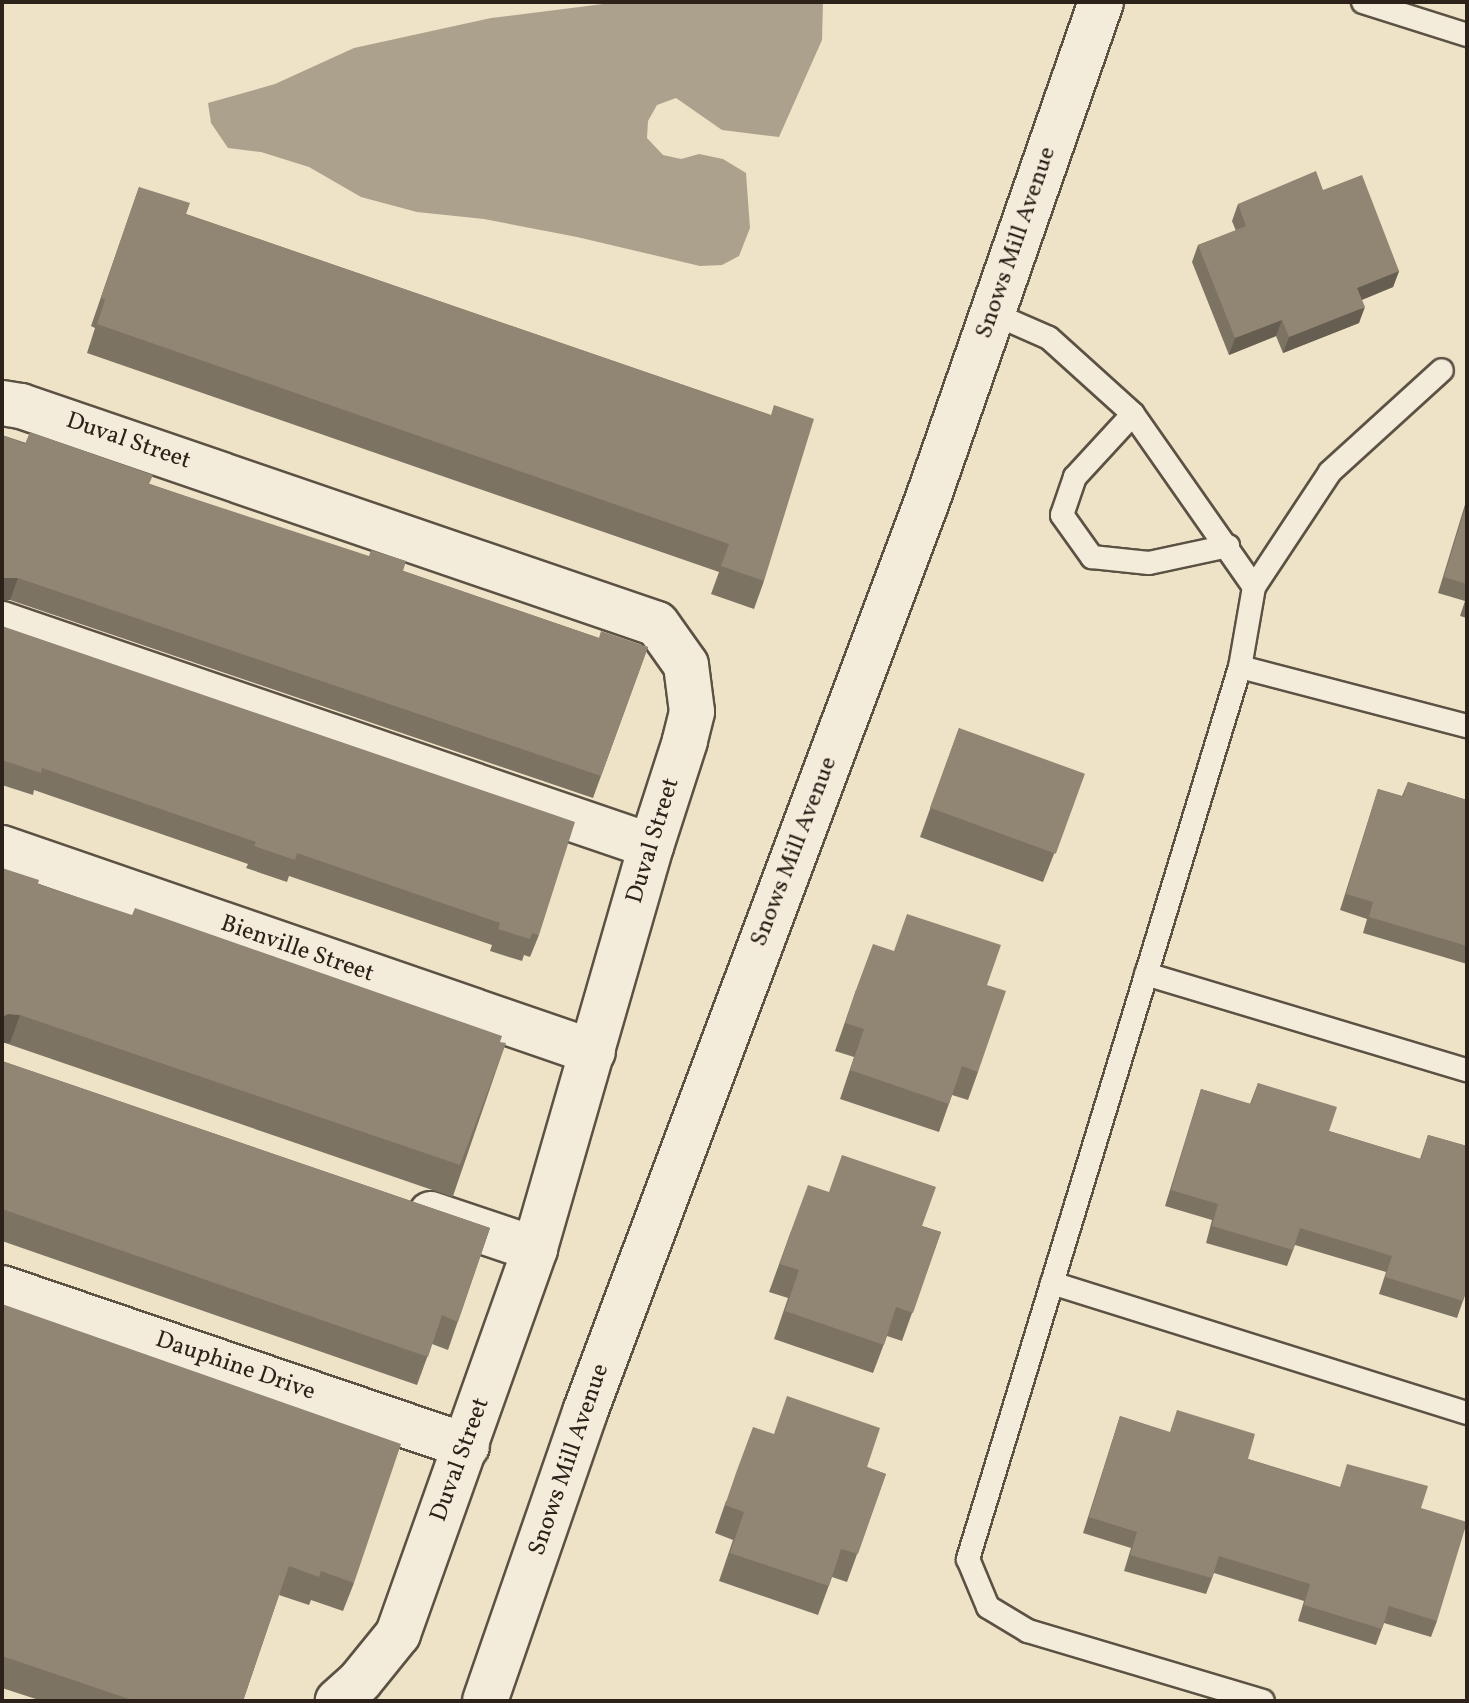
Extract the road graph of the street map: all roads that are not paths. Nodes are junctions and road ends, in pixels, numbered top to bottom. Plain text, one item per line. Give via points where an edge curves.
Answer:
1 (1101, 2) edge
2 (1363, 2) edge
3 (1467, 35) edge
4 (992, 313) junction
5 (1442, 370) dead end
6 (2, 403) edge
7 (1133, 414) junction
8 (1228, 546) junction
9 (1254, 587) junction
10 (2, 624) edge
11 (1240, 667) junction
12 (1467, 726) edge
13 (651, 846) junction
14 (2, 848) edge
15 (1146, 974) junction
16 (593, 1052) junction
17 (1467, 1070) edge
18 (387, 1198) edge
19 (535, 1249) junction
20 (1052, 1283) junction
21 (2, 1288) edge
22 (1467, 1413) edge
23 (467, 1446) junction
24 (338, 1701) edge
25 (485, 1701) edge
26 (1263, 1701) edge

1 - 4 street, Snows Mill Avenue
2 - 3 lane
4 - 7 lane via 1049,338
4 - 25 street, Snows Mill Avenue via 926,504 585,1412
5 - 9 lane via 1330,472
6 - 13 street, Duval Street via 657,624 686,665 692,712
7 - 8 lane
7 - 8 lane via 1075,477 1062,515 1092,557 1149,563
8 - 9 lane
9 - 11 lane
10 - 13 street
11 - 12 lane
11 - 15 lane
13 - 16 street, Duval Street
14 - 16 street, Bienville Street
15 - 17 lane
15 - 20 lane
16 - 19 street, Duval Street
18 - 19 street
19 - 23 street, Duval Street
20 - 22 lane
20 - 26 lane via 968,1559 988,1607 1028,1631
21 - 23 street, Dauphine Drive
23 - 24 street, Duval Street via 398,1634

